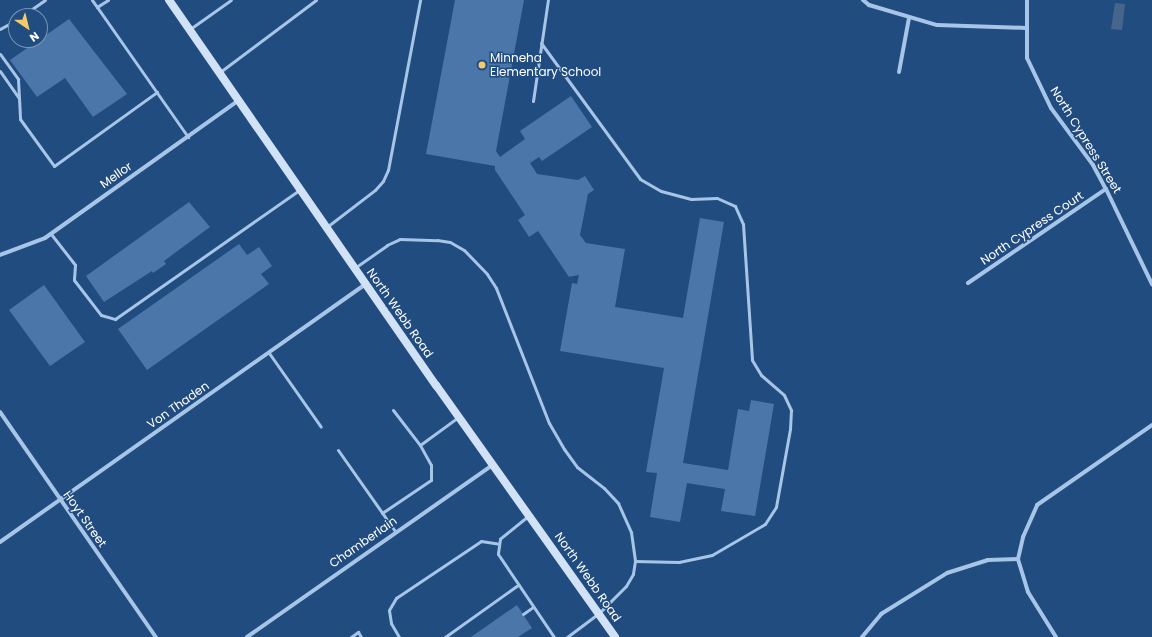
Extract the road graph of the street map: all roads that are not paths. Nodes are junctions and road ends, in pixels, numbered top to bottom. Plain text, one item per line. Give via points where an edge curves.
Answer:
1 (45, 0) edge
2 (92, 0) edge
3 (108, 0) edge
4 (169, 0) edge
5 (231, 0) edge
6 (316, 0) edge
7 (420, 0) edge
8 (548, 0) edge
9 (862, 0) edge
10 (1027, 0) edge
11 (97, 7) junction
12 (34, 8) edge
13 (908, 18) junction
14 (1026, 28) junction
15 (188, 30) junction
16 (541, 43) junction
17 (0, 54) edge
18 (0, 71) edge
19 (899, 72) dead end
20 (219, 73) junction
21 (157, 92) junction
22 (19, 98) junction
23 (238, 101) junction
24 (533, 101) dead end
25 (188, 136) junction
26 (1106, 189) junction
27 (300, 190) junction
28 (326, 227) junction
29 (51, 234) junction
30 (0, 255) edge
31 (354, 268) junction
32 (968, 283) dead end
33 (366, 284) junction
34 (1152, 284) edge
35 (269, 353) junction
36 (393, 410) dead end
37 (0, 412) edge
38 (459, 417) junction
39 (1152, 425) edge
40 (321, 426) dead end
41 (420, 445) junction
42 (338, 450) dead end
43 (493, 464) junction
44 (59, 500) junction
45 (382, 513) junction
46 (529, 515) junction
47 (395, 531) junction
48 (0, 542) edge
49 (499, 544) junction
50 (1018, 559) junction
51 (635, 561) junction
52 (518, 585) junction
53 (533, 607) junction
54 (599, 613) junction
55 (523, 614) dead end
56 (156, 637) edge
57 (247, 637) edge
58 (351, 637) edge
59 (361, 637) edge
60 (399, 637) edge
61 (445, 637) edge
62 (554, 637) edge
63 (566, 637) edge
64 (616, 637) edge
65 (862, 637) edge
66 (1056, 637) edge

1 - 12 lane
2 - 11 lane
3 - 11 lane
4 - 15 main road, North Webb Road
5 - 15 lane
6 - 20 lane
7 - 28 lane via 388,170 375,190
8 - 16 lane
9 - 13 street via 869,5
10 - 14 street, North Cypress Street
11 - 21 lane
13 - 14 street via 937,25
13 - 19 street
14 - 26 street, North Cypress Street via 1027,58 1051,108
15 - 20 main road, North Webb Road
16 - 24 lane
16 - 51 lane via 640,179 661,192 691,199 717,198 735,206 743,224 752,360 761,375 784,395 791,410 790,430 776,508 766,524 712,555 679,562
17 - 22 lane via 18,79
18 - 22 lane
20 - 23 main road, North Webb Road
21 - 22 lane via 54,166 20,119
21 - 25 lane
23 - 25 street, Mellor
23 - 27 main road, North Webb Road
25 - 29 street, Mellor
26 - 32 street, North Cypress Court
26 - 34 street, North Cypress Street
27 - 28 main road, North Webb Road
27 - 29 lane via 115,319 101,315 74,280 75,265
28 - 31 main road, North Webb Road
29 - 30 street, Mellor
31 - 33 main road, North Webb Road
31 - 51 lane via 387,245 400,239 418,237 450,242 475,260 487,274 505,307 536,390 564,449 577,467 604,488 626,517
33 - 35 street, Von Thaden
33 - 38 main road, North Webb Road
35 - 40 lane
35 - 44 street, Von Thaden
36 - 41 lane
37 - 44 street, Hoyt Street
38 - 41 lane
38 - 43 main road, North Webb Road
39 - 50 street via 1037,505 1023,537
41 - 45 lane via 431,465 431,480
42 - 45 lane
43 - 46 main road, North Webb Road
43 - 47 street, Chamberlain
44 - 48 street, Von Thaden
44 - 56 street, Hoyt Street
45 - 47 lane
46 - 49 lane via 500,539
46 - 54 main road, North Webb Road
47 - 57 street, Chamberlain
49 - 52 lane via 498,554
49 - 60 lane via 481,541 396,598 389,610 391,623
50 - 65 street via 988,560 947,573 881,614
50 - 66 street via 1028,592
51 - 54 lane via 633,574 626,586
52 - 53 lane
52 - 61 lane
53 - 55 lane
53 - 62 lane
54 - 63 lane
54 - 64 main road, North Webb Road
58 - 59 lane via 358,632

